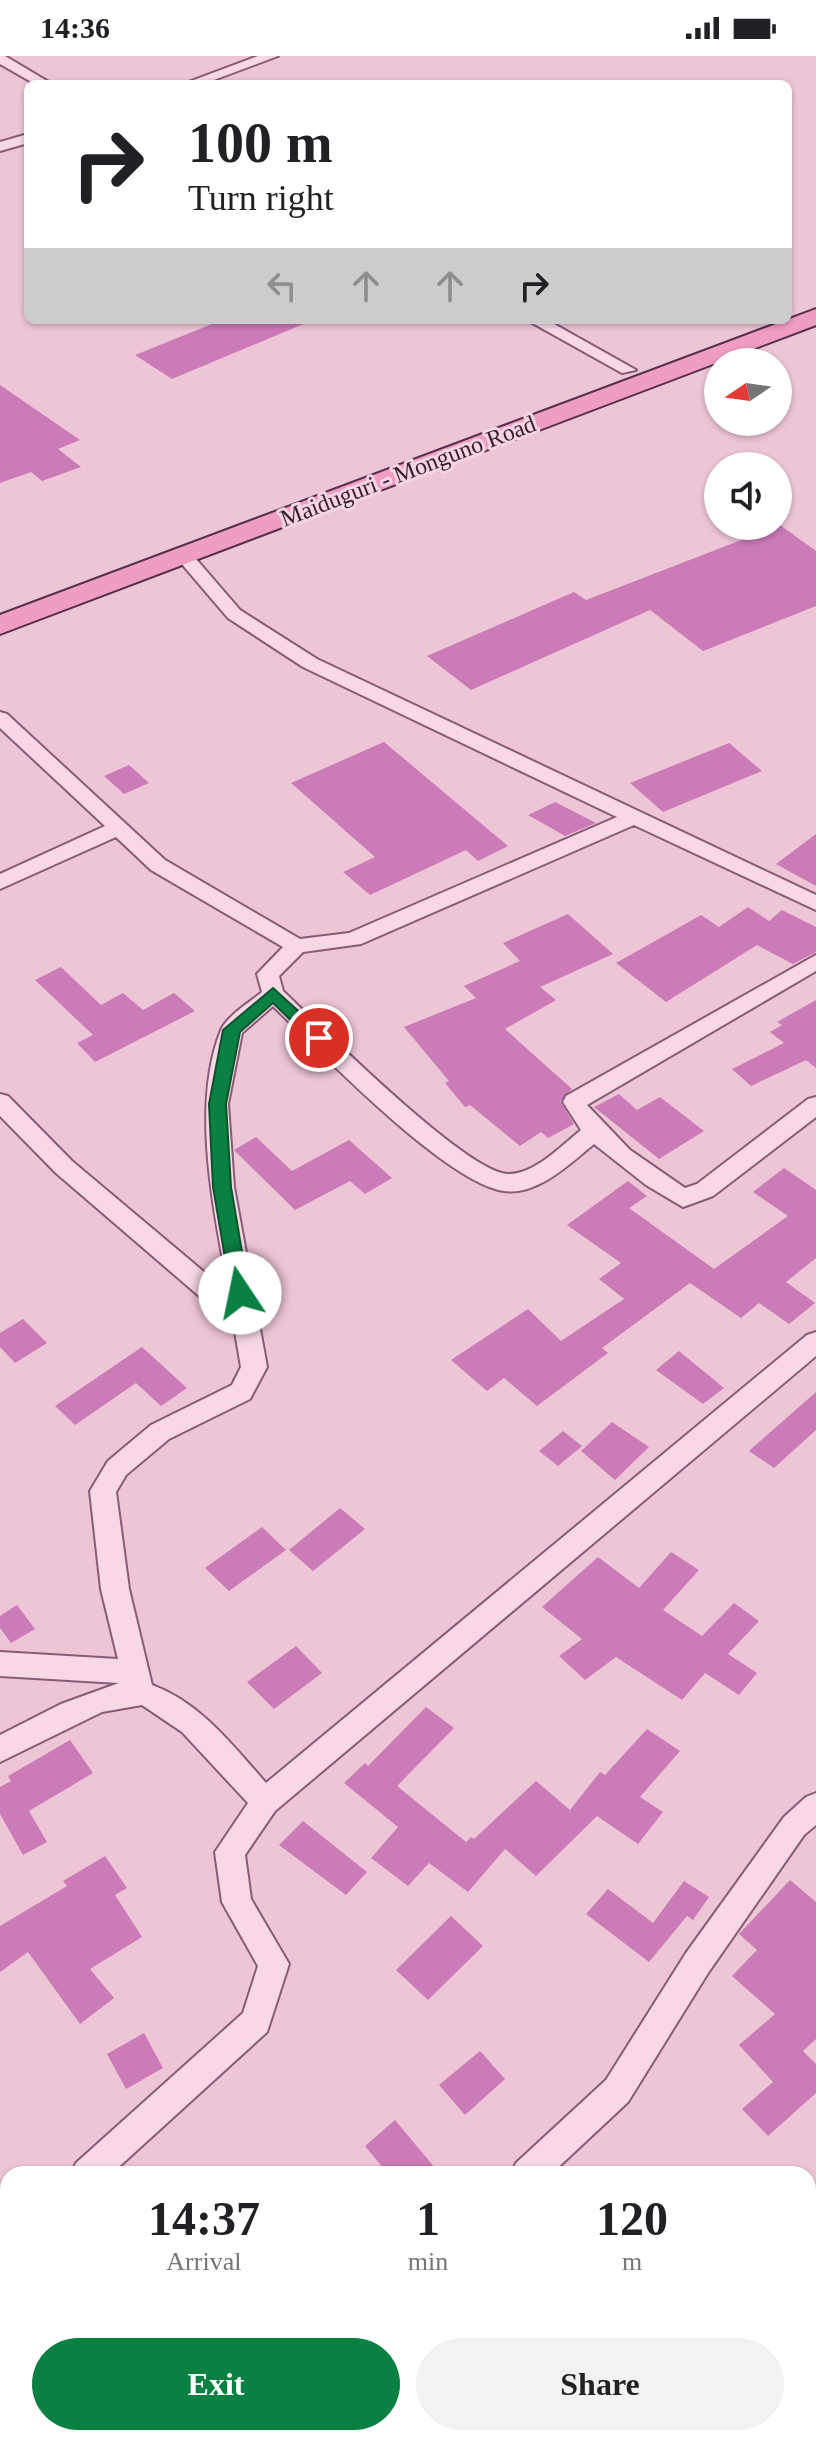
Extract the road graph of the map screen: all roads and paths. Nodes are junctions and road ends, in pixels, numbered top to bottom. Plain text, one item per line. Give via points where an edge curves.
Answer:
1 (271, 56) edge
2 (0, 59) edge
3 (38, 80) edge
4 (202, 80) edge
5 (24, 139) edge
6 (0, 147) edge
7 (816, 299) edge
8 (792, 308) edge
9 (816, 316) edge
10 (542, 324) edge
11 (750, 324) edge
12 (628, 370) junction
13 (184, 556) junction
14 (0, 606) edge
15 (0, 625) edge
16 (0, 718) edge
17 (634, 817) junction
18 (118, 828) junction
19 (0, 882) edge
20 (816, 903) edge
21 (297, 946) junction
22 (816, 962) edge
23 (273, 994) junction
24 (0, 1102) edge
25 (816, 1105) edge
26 (596, 1130) junction
27 (245, 1321) junction
28 (816, 1342) edge
29 (0, 1664) edge
30 (138, 1682) junction
31 (0, 1749) edge
32 (265, 1802) junction
33 (816, 1806) edge
34 (96, 2166) edge
35 (536, 2166) edge

1 - 4 street
2 - 3 street
5 - 6 street
7 - 8 main road
9 - 13 main road, Maiduguri - Monguno Road
10 - 12 street
11 - 12 main road, Maiduguri - Monguno Road
12 - 14 main road, Maiduguri - Monguno Road
13 - 15 main road, Maiduguri - Monguno Road
13 - 17 street via 234,614 310,663
16 - 18 street
17 - 20 street
17 - 21 street via 353,939
18 - 19 street
18 - 21 street via 158,865
21 - 23 street via 268,974
22 - 26 street via 586,1092 574,1102
23 - 26 street via 365,1083 481,1176 505,1183 527,1177
23 - 27 street via 232,1030 217,1104 222,1187
24 - 27 street via 64,1167
25 - 26 street via 705,1190 683,1198
27 - 30 street via 254,1367 241,1392 160,1432 117,1468 103,1491 115,1589
28 - 32 street
29 - 30 street
30 - 31 street
30 - 32 street via 176,1709
32 - 34 street via 230,1852 237,1902 274,1964 256,2022
33 - 35 street via 794,1826 697,1963 617,2091

